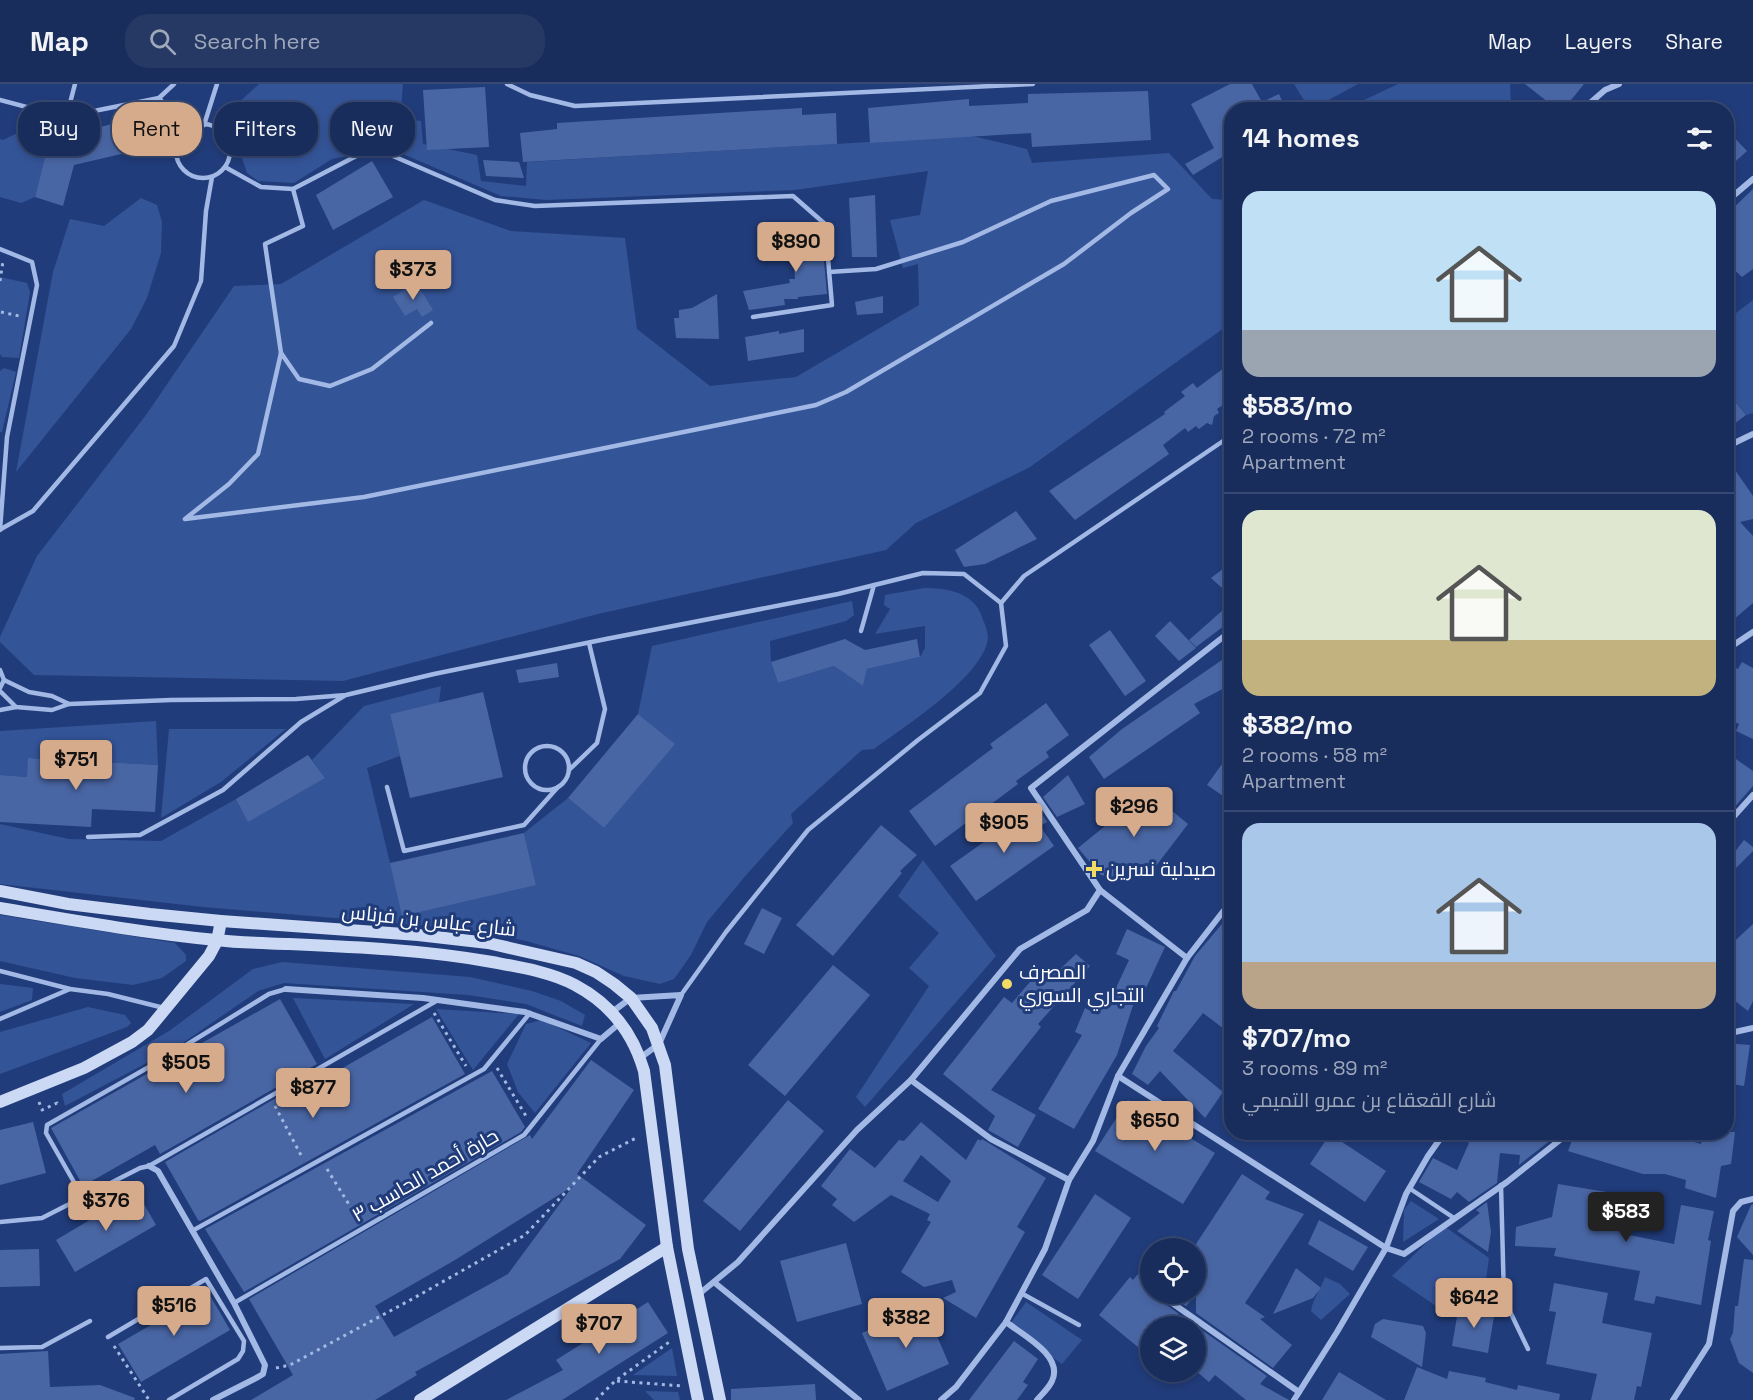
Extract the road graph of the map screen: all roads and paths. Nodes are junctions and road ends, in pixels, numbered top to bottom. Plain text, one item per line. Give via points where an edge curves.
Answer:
1 (75, 84) edge
2 (174, 84) edge
3 (217, 84) edge
4 (507, 84) edge
5 (526, 84) edge
6 (1033, 84) edge
7 (1619, 84) edge
8 (526, 93) junction
9 (159, 98) junction
10 (0, 100) edge
11 (69, 102) edge
12 (162, 102) edge
13 (1591, 102) edge
14 (18, 105) edge
15 (100, 110) edge
16 (204, 125) joint
17 (177, 156) edge
18 (225, 167) junction
19 (212, 177) junction
20 (1753, 179) edge
21 (293, 189) junction
22 (1734, 195) edge
23 (2, 250) edge
24 (829, 272) junction
25 (0, 281) edge
26 (1, 307) edge
27 (0, 313) edge
28 (753, 316) dead end
29 (31, 319) junction
30 (431, 323) dead end
31 (281, 353) junction
32 (1753, 434) edge
33 (0, 436) edge
34 (7, 437) junction
35 (1224, 440) edge
36 (1734, 443) edge
37 (0, 529) edge
38 (874, 585) junction
39 (1001, 603) junction
40 (861, 631) dead end
41 (1753, 632) edge
42 (1224, 636) edge
43 (589, 643) junction
44 (1734, 645) edge
45 (0, 670) edge
46 (4, 680) junction
47 (0, 689) edge
48 (346, 695) junction
49 (69, 704) junction
50 (16, 708) junction
51 (0, 710) edge
52 (569, 770) junction
53 (387, 787) dead end
54 (558, 788) junction
55 (1753, 795) edge
56 (1734, 816) edge
57 (88, 837) dead end
58 (1100, 890) junction
59 (0, 891) edge
60 (0, 908) edge
61 (1224, 910) edge
62 (221, 921) junction
63 (217, 940) junction
64 (1187, 958) junction
65 (0, 971) edge
66 (70, 989) junction
67 (286, 989) joint
68 (681, 995) junction
69 (631, 998) junction
70 (438, 1000) junction
71 (429, 1005) junction
72 (166, 1008) junction
73 (612, 1012) junction
74 (530, 1013) junction
75 (0, 1019) edge
76 (621, 1022) junction
77 (1753, 1028) edge
78 (1734, 1032) edge
79 (601, 1038) junction
80 (659, 1044) junction
81 (640, 1058) junction
82 (492, 1059) junction
83 (472, 1075) junction
84 (1118, 1076) junction
85 (912, 1080) junction
86 (270, 1097) junction
87 (0, 1102) edge
88 (57, 1103) dead end
89 (40, 1105) dead end
90 (532, 1125) junction
91 (653, 1129) junction
92 (1440, 1140) edge
93 (1560, 1140) edge
94 (321, 1160) junction
95 (149, 1166) junction
96 (308, 1167) junction
97 (1070, 1180) junction
98 (1500, 1185) junction
99 (1409, 1188) junction
100 (83, 1198) junction
101 (1753, 1199) edge
102 (1454, 1218) junction
103 (0, 1222) edge
104 (363, 1228) junction
105 (192, 1232) junction
106 (667, 1247) junction
107 (1386, 1248) junction
108 (688, 1249) junction
109 (715, 1283) junction
110 (1021, 1293) junction
111 (698, 1295) junction
112 (234, 1303) junction
113 (1174, 1304) edge
114 (90, 1321) dead end
115 (1006, 1322) junction
116 (1079, 1326) dead end
117 (684, 1331) junction
118 (108, 1337) joint
119 (0, 1348) edge
120 (1528, 1349) dead end
121 (265, 1370) junction
122 (615, 1381) junction
123 (696, 1387) junction
124 (1299, 1392) junction
125 (149, 1400) edge
126 (169, 1400) edge
127 (213, 1400) edge
128 (420, 1400) edge
129 (596, 1400) edge
130 (698, 1400) edge
131 (720, 1400) edge
132 (859, 1400) edge
133 (941, 1400) edge
134 (1037, 1400) edge
135 (1294, 1400) edge
136 (1673, 1400) edge

1 - 11 lane
2 - 9 lane
3 - 16 lane
4 - 8 lane
5 - 8 lane
6 - 8 lane via 576,106
7 - 13 street
9 - 12 lane
9 - 15 lane
10 - 14 lane
16 - 18 lane via 225,136 230,151
17 - 19 lane via 181,168 195,177
18 - 19 lane
18 - 21 lane via 261,187
19 - 37 lane via 201,281 174,346 33,511
20 - 22 street
21 - 24 lane via 364,152 379,150 495,200 535,206 793,196 825,224
21 - 31 lane via 303,226 265,244
23 - 25 path
23 - 29 lane via 32,262 37,285
24 - 28 lane via 832,305
24 - 31 lane via 876,269 963,242 1051,201 1154,175 1168,189 1064,264 846,392 816,405 364,497 185,519 229,484 258,454
26 - 27 path
27 - 29 path
29 - 34 lane
30 - 31 lane via 372,369 330,386 298,379
32 - 36 street
33 - 34 lane
34 - 37 lane
35 - 39 lane via 1024,576
38 - 39 lane via 923,573 964,574
38 - 40 lane
38 - 43 lane
39 - 68 lane via 1006,646 980,693 807,830
41 - 44 street
42 - 58 street via 1031,788
43 - 48 lane
43 - 52 lane via 605,709 597,743
45 - 46 lane
46 - 47 lane
46 - 49 lane
47 - 50 lane
48 - 49 lane
48 - 57 lane via 301,722 213,796 140,835
49 - 50 lane via 52,710
50 - 51 lane
52 - 54 lane
52 - 54 lane via 565,756 554,747 539,747 528,757 525,771 531,784 544,790
53 - 54 lane via 404,851 524,825
55 - 56 street
58 - 64 street
58 - 85 street via 1087,910 1020,950
59 - 62 main road, شارع عباس بن فرناس via 68,904
60 - 63 main road, شارع عباس بن فرناس
61 - 64 street
62 - 63 main road
62 - 69 main road, شارع عباس بن فرناس via 499,945 576,963 596,972
63 - 72 main road via 197,972
63 - 73 main road, شارع عباس بن فرناس via 425,952 511,965 573,983
64 - 84 street
65 - 66 lane
66 - 72 lane
66 - 75 lane
67 - 70 street
67 - 100 lane via 269,994 48,1124 45,1131
68 - 69 street
68 - 80 street
69 - 73 street
69 - 80 main road, شارع عباس بن فرناس
70 - 71 lane
70 - 74 street
71 - 83 path
71 - 86 lane
72 - 87 main road via 132,1042 84,1068
73 - 76 main road, شارع عباس بن فرناس
74 - 79 street
74 - 82 lane
76 - 79 street
76 - 81 main road, شارع عباس بن فرناس
77 - 78 street
79 - 90 lane, حارة أحمد الحاسب ٣
80 - 81 street
80 - 108 main road, شارع عباس بن فرناس
81 - 91 main road, شارع عباس بن فرناس
82 - 83 lane
82 - 90 path
83 - 94 lane
84 - 97 street via 1093,1141
84 - 107 street
85 - 97 street via 991,1139
85 - 109 street via 857,1130
86 - 95 lane
86 - 96 path
88 - 89 path via 42,1110
90 - 104 lane, حارة أحمد الحاسب ٣ via 524,1135
91 - 106 main road, شارع عباس بن فرناس
91 - 121 path via 599,1157 525,1235 290,1365
92 - 99 street
93 - 98 street
94 - 96 lane
94 - 104 path
95 - 100 lane
95 - 105 street via 158,1171
96 - 105 lane
97 - 110 street via 1046,1249
98 - 102 street
98 - 120 lane via 1504,1299
99 - 102 lane
99 - 107 street
100 - 103 lane via 42,1218
101 - 136 street via 1741,1202 1733,1211 1709,1344
102 - 107 street via 1404,1254
104 - 112 lane, حارة أحمد الحاسب ٣
105 - 112 street
106 - 108 main road
106 - 117 main road, شارع عباس بن فرناس
106 - 128 main road
107 - 124 street
108 - 111 main road, شارع عباس بن فرناس
109 - 111 street
109 - 132 street
110 - 115 street
110 - 116 lane
111 - 131 main road, شارع عباس بن فرناس
112 - 121 street
113 - 124 street
114 - 119 lane via 42,1347
115 - 133 street via 956,1388
115 - 134 street via 1049,1355 1055,1366 1053,1381
117 - 122 path
117 - 123 main road, شارع عباس بن فرناس
118 - 125 path
118 - 126 lane via 206,1279 244,1341 243,1351 238,1359
121 - 127 street
122 - 123 path
122 - 129 path
123 - 130 main road, شارع عباس بن فرناس
124 - 135 street

